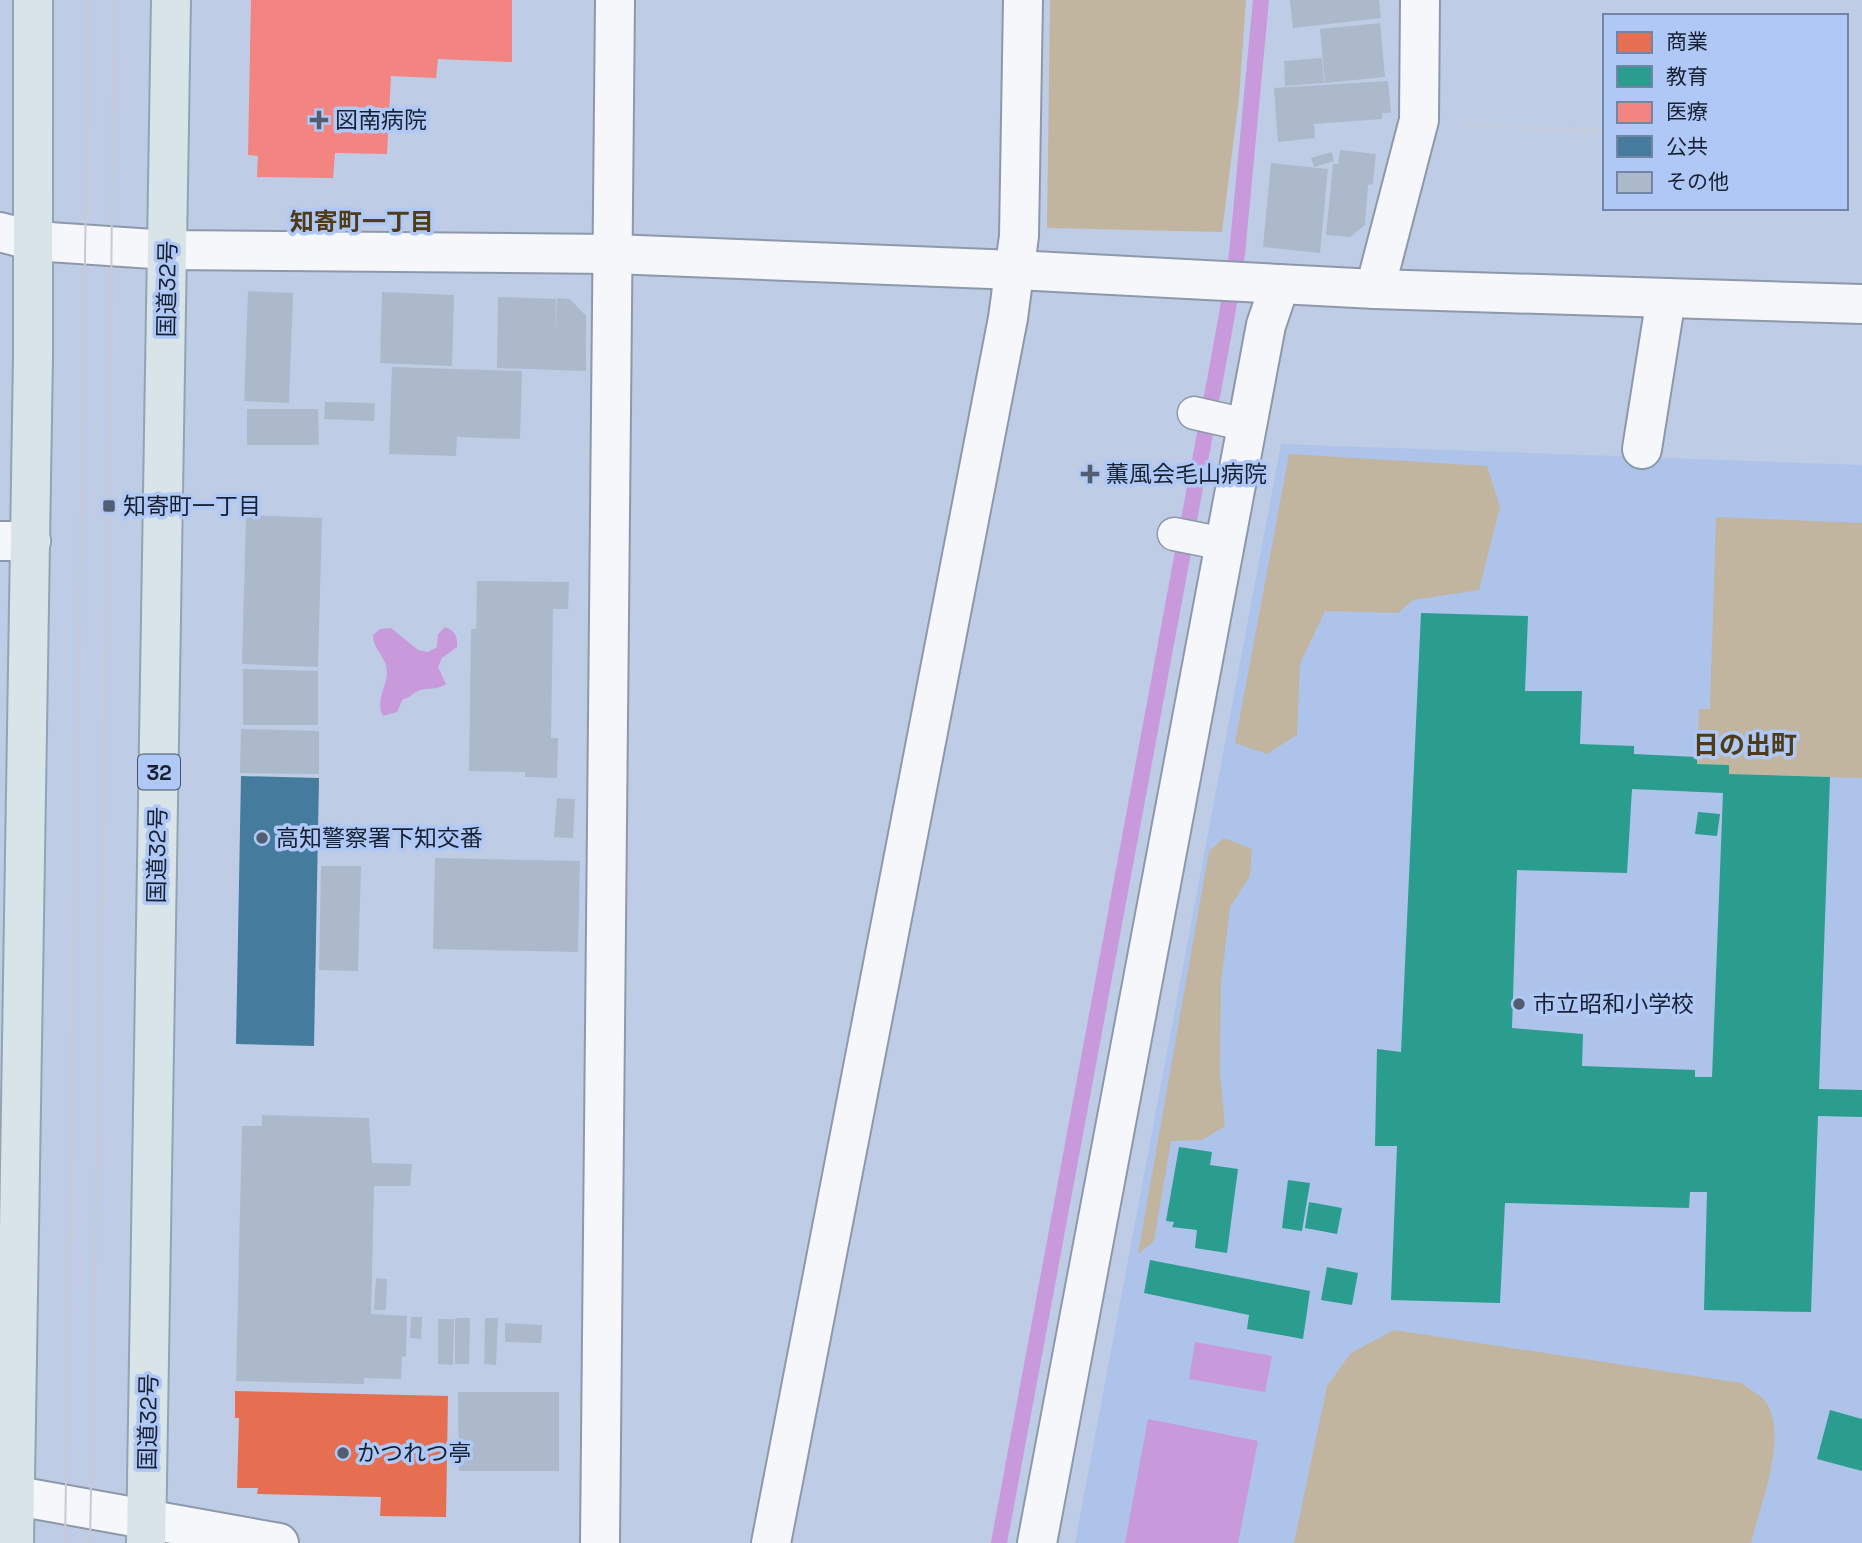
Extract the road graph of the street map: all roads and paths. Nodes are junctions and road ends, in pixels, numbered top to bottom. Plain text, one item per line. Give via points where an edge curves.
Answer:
1 (33, 0) edge
2 (171, 0) edge
3 (615, 0) edge
4 (1023, 0) edge
5 (1420, 0) edge
6 (1419, 120) junction
7 (1603, 132) edge
8 (17, 236) edge
9 (168, 250) junction
10 (613, 254) junction
11 (1015, 270) junction
12 (1268, 283) junction
13 (1375, 289) junction
14 (1666, 298) junction
15 (1862, 304) edge
16 (1194, 413) dead end
17 (1247, 425) junction
18 (1642, 449) dead end
19 (1174, 534) dead end
20 (15, 541) edge
21 (1224, 544) junction
22 (8, 1494) edge
23 (146, 1531) edge
24 (14, 1543) edge
25 (279, 1543) edge
26 (600, 1543) edge
27 (771, 1543) edge
28 (1037, 1543) edge

1 - 8 highway
2 - 9 highway, 国道32号 / 32
3 - 10 street
4 - 11 street
5 - 6 street
6 - 7 path
6 - 13 street
8 - 9 street
8 - 20 highway
9 - 10 street
9 - 23 highway, 国道32号 / 32
10 - 11 street
10 - 26 street
11 - 12 street
11 - 27 street
12 - 13 street
12 - 17 street via 1266,325
13 - 14 street
14 - 15 street
14 - 18 street
16 - 17 lane
17 - 21 street
19 - 21 lane
20 - 22 highway
21 - 28 street
22 - 23 street
22 - 24 highway
23 - 25 street

